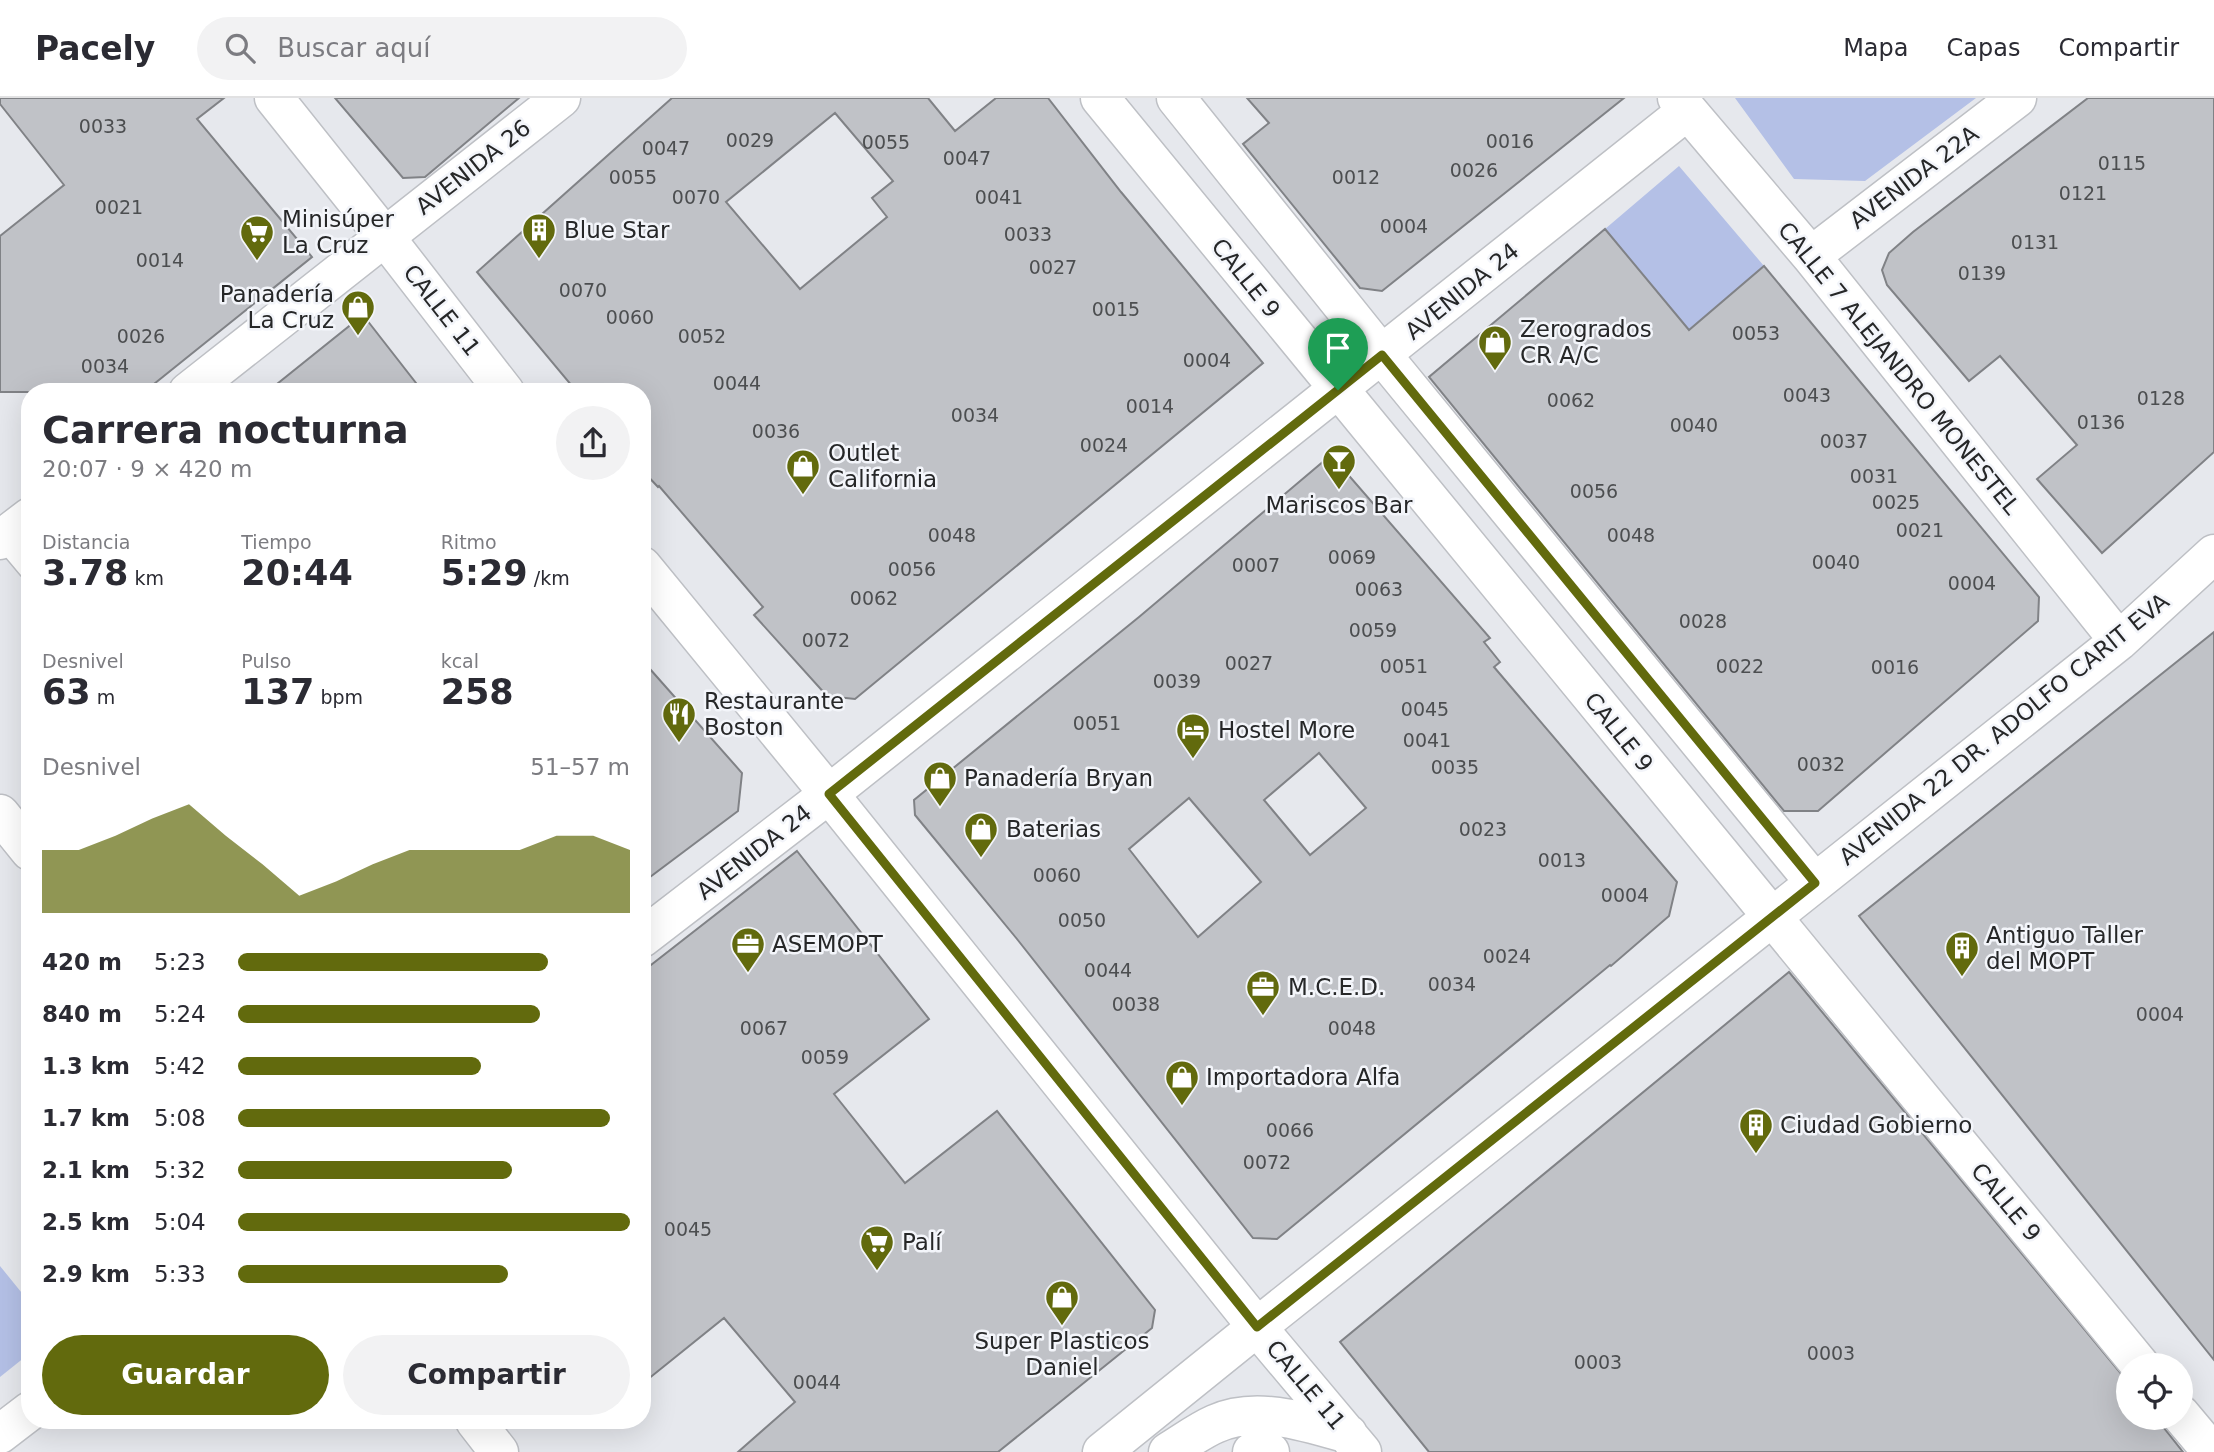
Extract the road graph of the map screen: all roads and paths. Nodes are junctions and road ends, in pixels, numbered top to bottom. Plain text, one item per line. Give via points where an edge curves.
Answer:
1 (274, 98) edge
2 (561, 98) edge
3 (1100, 98) edge
4 (1176, 98) edge
5 (2017, 98) edge
6 (1682, 104) edge
7 (385, 237) junction
8 (1811, 256) junction
9 (1382, 355) junction
10 (199, 383) edge
11 (498, 383) edge
12 (1338, 390) junction
13 (11, 531) edge
14 (21, 550) edge
15 (2214, 554) edge
16 (651, 577) edge
17 (2119, 641) junction
18 (829, 794) junction
19 (0, 814) edge
20 (21, 840) edge
21 (1815, 883) junction
22 (1772, 918) junction
23 (651, 931) edge
24 (1257, 1327) junction
25 (2130, 1353) edge
26 (21, 1418) edge
27 (481, 1429) edge
28 (2193, 1429) edge
29 (0, 1434) edge
30 (1355, 1443) edge
31 (499, 1452) edge
32 (1102, 1452) edge
33 (1168, 1452) edge
34 (1252, 1452) edge
35 (1269, 1452) edge
36 (2212, 1452) edge

1 - 7 street, CALLE 11
2 - 7 street, AVENIDA 26
3 - 12 street, CALLE 9
4 - 9 street
5 - 8 street, AVENIDA 22A
6 - 8 street, CALLE 7 ALEJANDRO MONESTEL
6 - 9 street, AVENIDA 24
7 - 10 street, AVENIDA 26
7 - 11 street, CALLE 11
8 - 17 street, CALLE 7 ALEJANDRO MONESTEL
9 - 12 street, AVENIDA 24
9 - 21 street
12 - 18 street, AVENIDA 24
12 - 22 street, CALLE 9
13 - 14 lane
15 - 17 street, AVENIDA 22 DR. ADOLFO CARIT EVA
16 - 18 street, CALLE 11
17 - 21 street, AVENIDA 22 DR. ADOLFO CARIT EVA
18 - 23 street, AVENIDA 24
18 - 24 street, CALLE 11
19 - 20 street
21 - 22 street, AVENIDA 22 DR. ADOLFO CARIT EVA
22 - 24 street, AVENIDA 22 DR. ADOLFO CARIT EVA
22 - 25 street, CALLE 9
24 - 30 street, CALLE 11
24 - 32 street, AVENIDA 22 DR. ADOLFO CARIT EVA
26 - 29 street
27 - 31 street
28 - 36 street
30 - 33 street via 1299,1419 1257,1415 1217,1423
34 - 35 street

